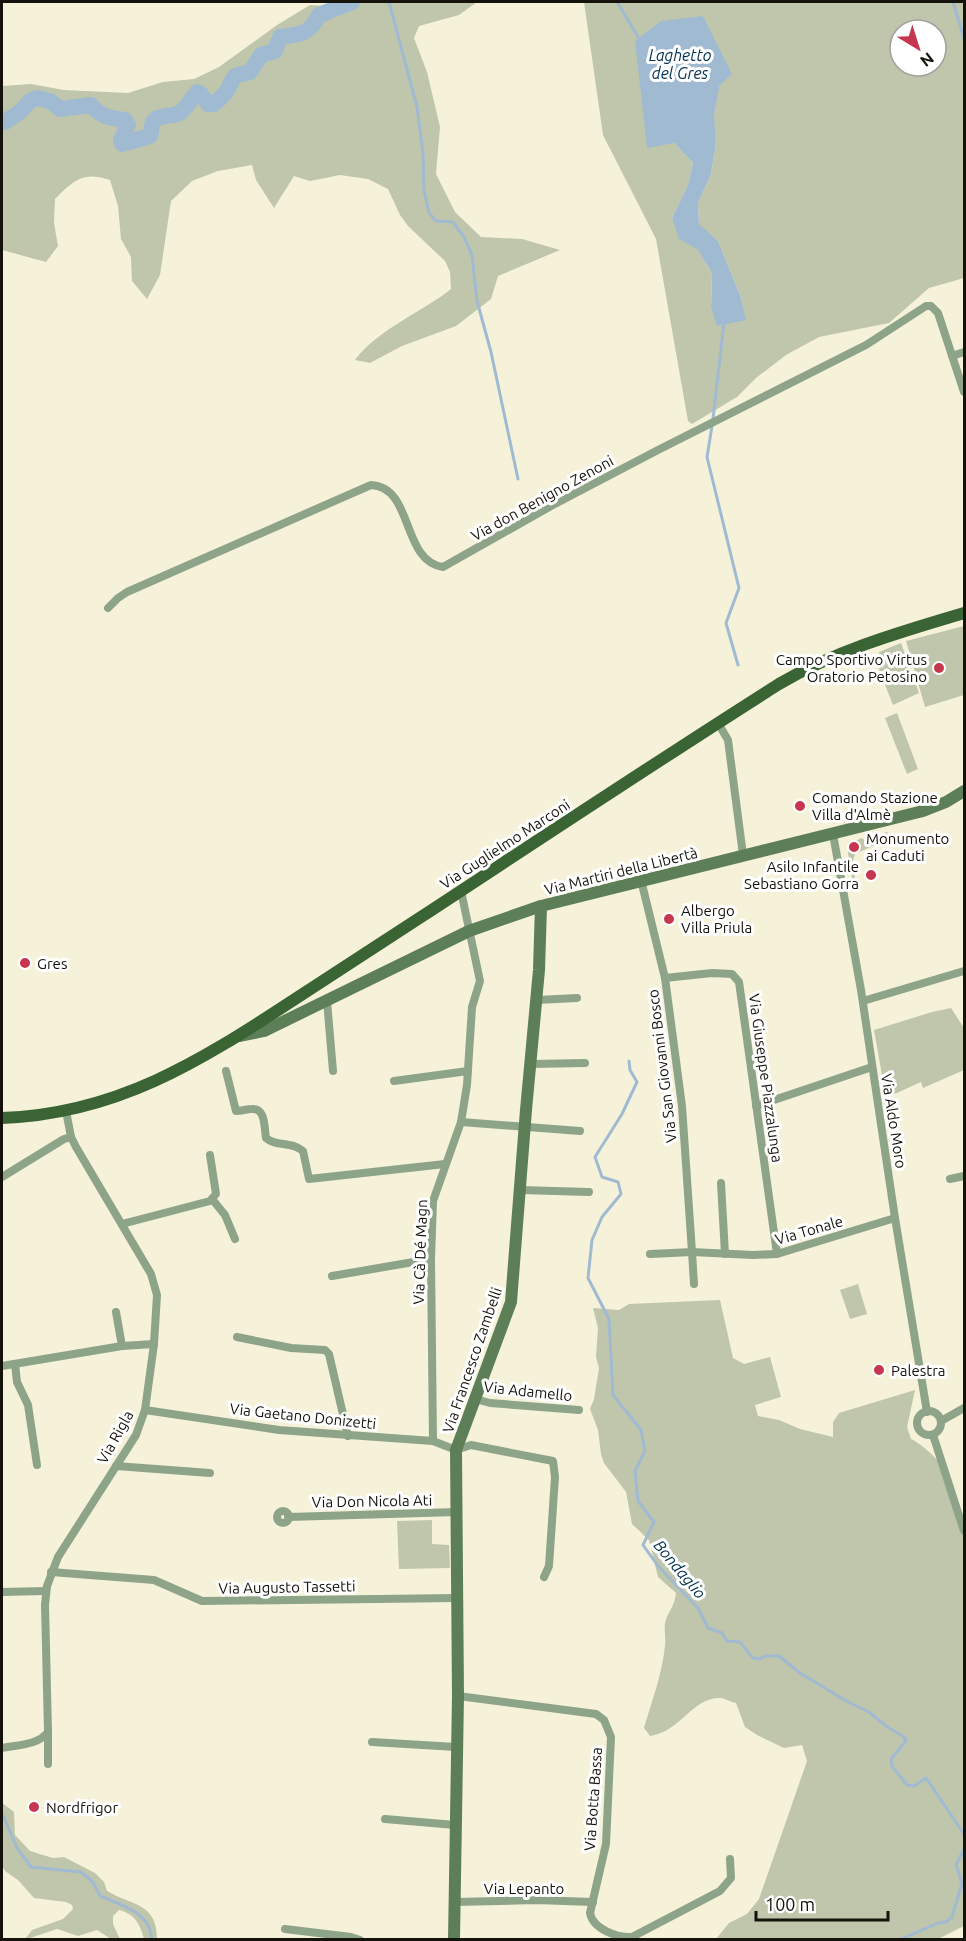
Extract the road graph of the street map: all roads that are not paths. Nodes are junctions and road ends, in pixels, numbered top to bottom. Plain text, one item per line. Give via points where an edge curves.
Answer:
1 (964, 352) edge
2 (952, 356) junction
3 (964, 392) edge
4 (108, 608) dead end
5 (964, 613) edge
6 (718, 723) junction
7 (964, 791) edge
8 (833, 834) junction
9 (743, 855) junction
10 (641, 880) junction
11 (461, 891) junction
12 (541, 906) junction
13 (470, 931) junction
14 (964, 971) edge
15 (665, 978) junction
16 (577, 998) dead end
17 (537, 1000) junction
18 (327, 1001) junction
19 (863, 1001) junction
20 (277, 1011) junction
21 (297, 1015) junction
22 (238, 1036) junction
23 (585, 1062) dead end
24 (530, 1064) junction
25 (872, 1067) junction
26 (226, 1071) dead end
27 (333, 1071) dead end
28 (468, 1071) junction
29 (394, 1081) dead end
30 (756, 1106) junction
31 (66, 1111) junction
32 (2, 1118) edge
33 (461, 1122) junction
34 (525, 1126) junction
35 (580, 1131) dead end
36 (71, 1137) junction
37 (210, 1155) dead end
38 (446, 1164) junction
39 (964, 1176) edge
40 (2, 1177) edge
41 (950, 1179) dead end
42 (721, 1183) dead end
43 (520, 1190) junction
44 (589, 1192) dead end
45 (212, 1199) junction
46 (894, 1218) junction
47 (122, 1224) junction
48 (235, 1239) dead end
49 (692, 1252) junction
50 (650, 1254) dead end
51 (725, 1254) junction
52 (777, 1254) junction
53 (431, 1259) junction
54 (332, 1276) dead end
55 (694, 1284) dead end
56 (116, 1312) dead end
57 (237, 1337) dead end
58 (154, 1344) junction
59 (122, 1346) junction
60 (15, 1364) junction
61 (2, 1366) edge
62 (475, 1399) junction
63 (964, 1408) edge
64 (145, 1410) junction
65 (579, 1410) dead end
66 (927, 1412) junction
67 (941, 1421) junction
68 (933, 1435) junction
69 (348, 1436) junction
70 (432, 1441) junction
71 (456, 1450) junction
72 (37, 1465) dead end
73 (116, 1466) junction
74 (210, 1473) dead end
75 (457, 1512) junction
76 (288, 1517) dead end
77 (964, 1531) edge
78 (51, 1572) junction
79 (544, 1577) dead end
80 (46, 1591) junction
81 (2, 1592) edge
82 (457, 1598) junction
83 (458, 1696) junction
84 (48, 1732) junction
85 (372, 1742) dead end
86 (456, 1747) junction
87 (2, 1748) edge
88 (48, 1764) dead end
89 (385, 1819) dead end
90 (455, 1825) junction
91 (730, 1859) dead end
92 (454, 1902) junction
93 (593, 1902) junction
94 (285, 1929) dead end
95 (360, 1940) edge
96 (454, 1940) edge

1 - 2 street
2 - 3 street, Via don Benigno Zenoni
2 - 4 street, Via don Benigno Zenoni via 938,313 926,306 866,345 600,480 443,567 435,566 420,553 389,492 371,485 127,592
5 - 6 main road, Via Guglielmo Marconi via 832,656
6 - 9 street via 728,740
6 - 11 main road, Via Guglielmo Marconi
7 - 8 main road, Via Martiri della Libertà via 923,811
8 - 9 main road, Via Martiri della Libertà
8 - 19 street, Via Aldo Moro
9 - 10 main road, Via Martiri della Libertà
10 - 12 main road, Via Martiri della Libertà
10 - 15 street, Via San Giovanni Bosco
11 - 13 street, Via Cà Dé Magn
11 - 20 main road, Via Guglielmo Marconi
12 - 13 main road, Via Martiri della Libertà
12 - 17 main road, Via Francesco Zambelli
13 - 18 main road, Via Martiri della Libertà
13 - 28 street, Via Cà Dé Magn via 480,981 472,1007
14 - 19 street
15 - 30 street, Via Giuseppe Piazzalunga via 732,974 739,982
15 - 49 street, Via San Giovanni Bosco via 682,1106
16 - 17 street
17 - 24 main road, Via Francesco Zambelli
18 - 21 main road, Via Martiri della Libertà
18 - 27 street
19 - 25 street, Via Aldo Moro
20 - 21 main road via 284,1016
20 - 22 main road, Via Guglielmo Marconi
21 - 22 main road, Via Martiri della Libertà via 264,1031
22 - 31 main road, Via Guglielmo Marconi via 179,1071 136,1090
23 - 24 street
24 - 34 main road, Via Francesco Zambelli
25 - 30 street
25 - 46 street, Via Aldo Moro
26 - 38 street via 236,1111 259,1110 270,1142 303,1150 309,1179
28 - 29 street
28 - 33 street, Via Cà Dé Magn
30 - 52 street, Via Giuseppe Piazzalunga
31 - 32 main road, Via Guglielmo Marconi
31 - 36 street, Via Rigla
33 - 34 street
33 - 38 street, Via Cà Dé Magn
34 - 35 street
34 - 43 main road, Via Francesco Zambelli
36 - 40 street
36 - 47 street, Via Rigla
37 - 45 street via 216,1194
38 - 53 street, Via Cà Dé Magn via 433,1201
39 - 41 street
42 - 51 street
43 - 44 street
43 - 62 main road, Via Francesco Zambelli via 511,1302
45 - 47 street
45 - 48 street via 225,1215
46 - 52 street, Via Tonale
46 - 66 street, Via Aldo Moro
47 - 58 street, Via Rigla via 157,1294
49 - 50 street
49 - 51 street, Via Tonale
49 - 55 street, Via San Giovanni Bosco
51 - 52 street, Via Tonale
53 - 54 street
53 - 70 street, Via Cà Dé Magn
56 - 59 street
57 - 69 street via 325,1350
58 - 59 street
58 - 64 street, Via Rigla
59 - 60 street
60 - 61 street
60 - 72 street via 17,1382 28,1405
62 - 65 street, Via Adamello
62 - 71 main road, Via Francesco Zambelli
63 - 67 street
64 - 69 street, Via Gaetano Donizetti
64 - 73 street, Via Rigla via 136,1435
66 - 67 street via 937,1414
66 - 68 street, Via Aldo Moro via 920,1416 917,1427 926,1435
67 - 68 street
68 - 77 street, Via Aldo Moro
69 - 70 street, Via Gaetano Donizetti
70 - 71 street, Via Gaetano Donizetti
71 - 75 main road, Via Francesco Zambelli
71 - 79 street via 471,1445 553,1461 549,1566
73 - 74 street
73 - 78 street, Via Rigla
75 - 76 street, Via Don Nicola Ati
75 - 82 main road, Via Francesco Zambelli
78 - 80 street, Via Rigla
78 - 82 street, Via Augusto Tassetti via 154,1580 202,1601
80 - 81 street
80 - 84 street, Via Rigla
82 - 83 main road, Via Francesco Zambelli
83 - 86 main road, Via Francesco Zambelli
83 - 93 street, Via Botta Bassa via 596,1714 604,1719 611,1737 606,1844
84 - 87 street via 44,1738
84 - 88 street, Via Rigla
85 - 86 street
86 - 90 main road, Via Francesco Zambelli
89 - 90 street
90 - 92 main road, Via Francesco Zambelli
91 - 93 street, Via Botta Bassa via 731,1878 720,1891 632,1937 624,1938 595,1925 590,1913
92 - 93 street, Via Lepanto
92 - 96 main road, Via Francesco Zambelli
94 - 95 street

